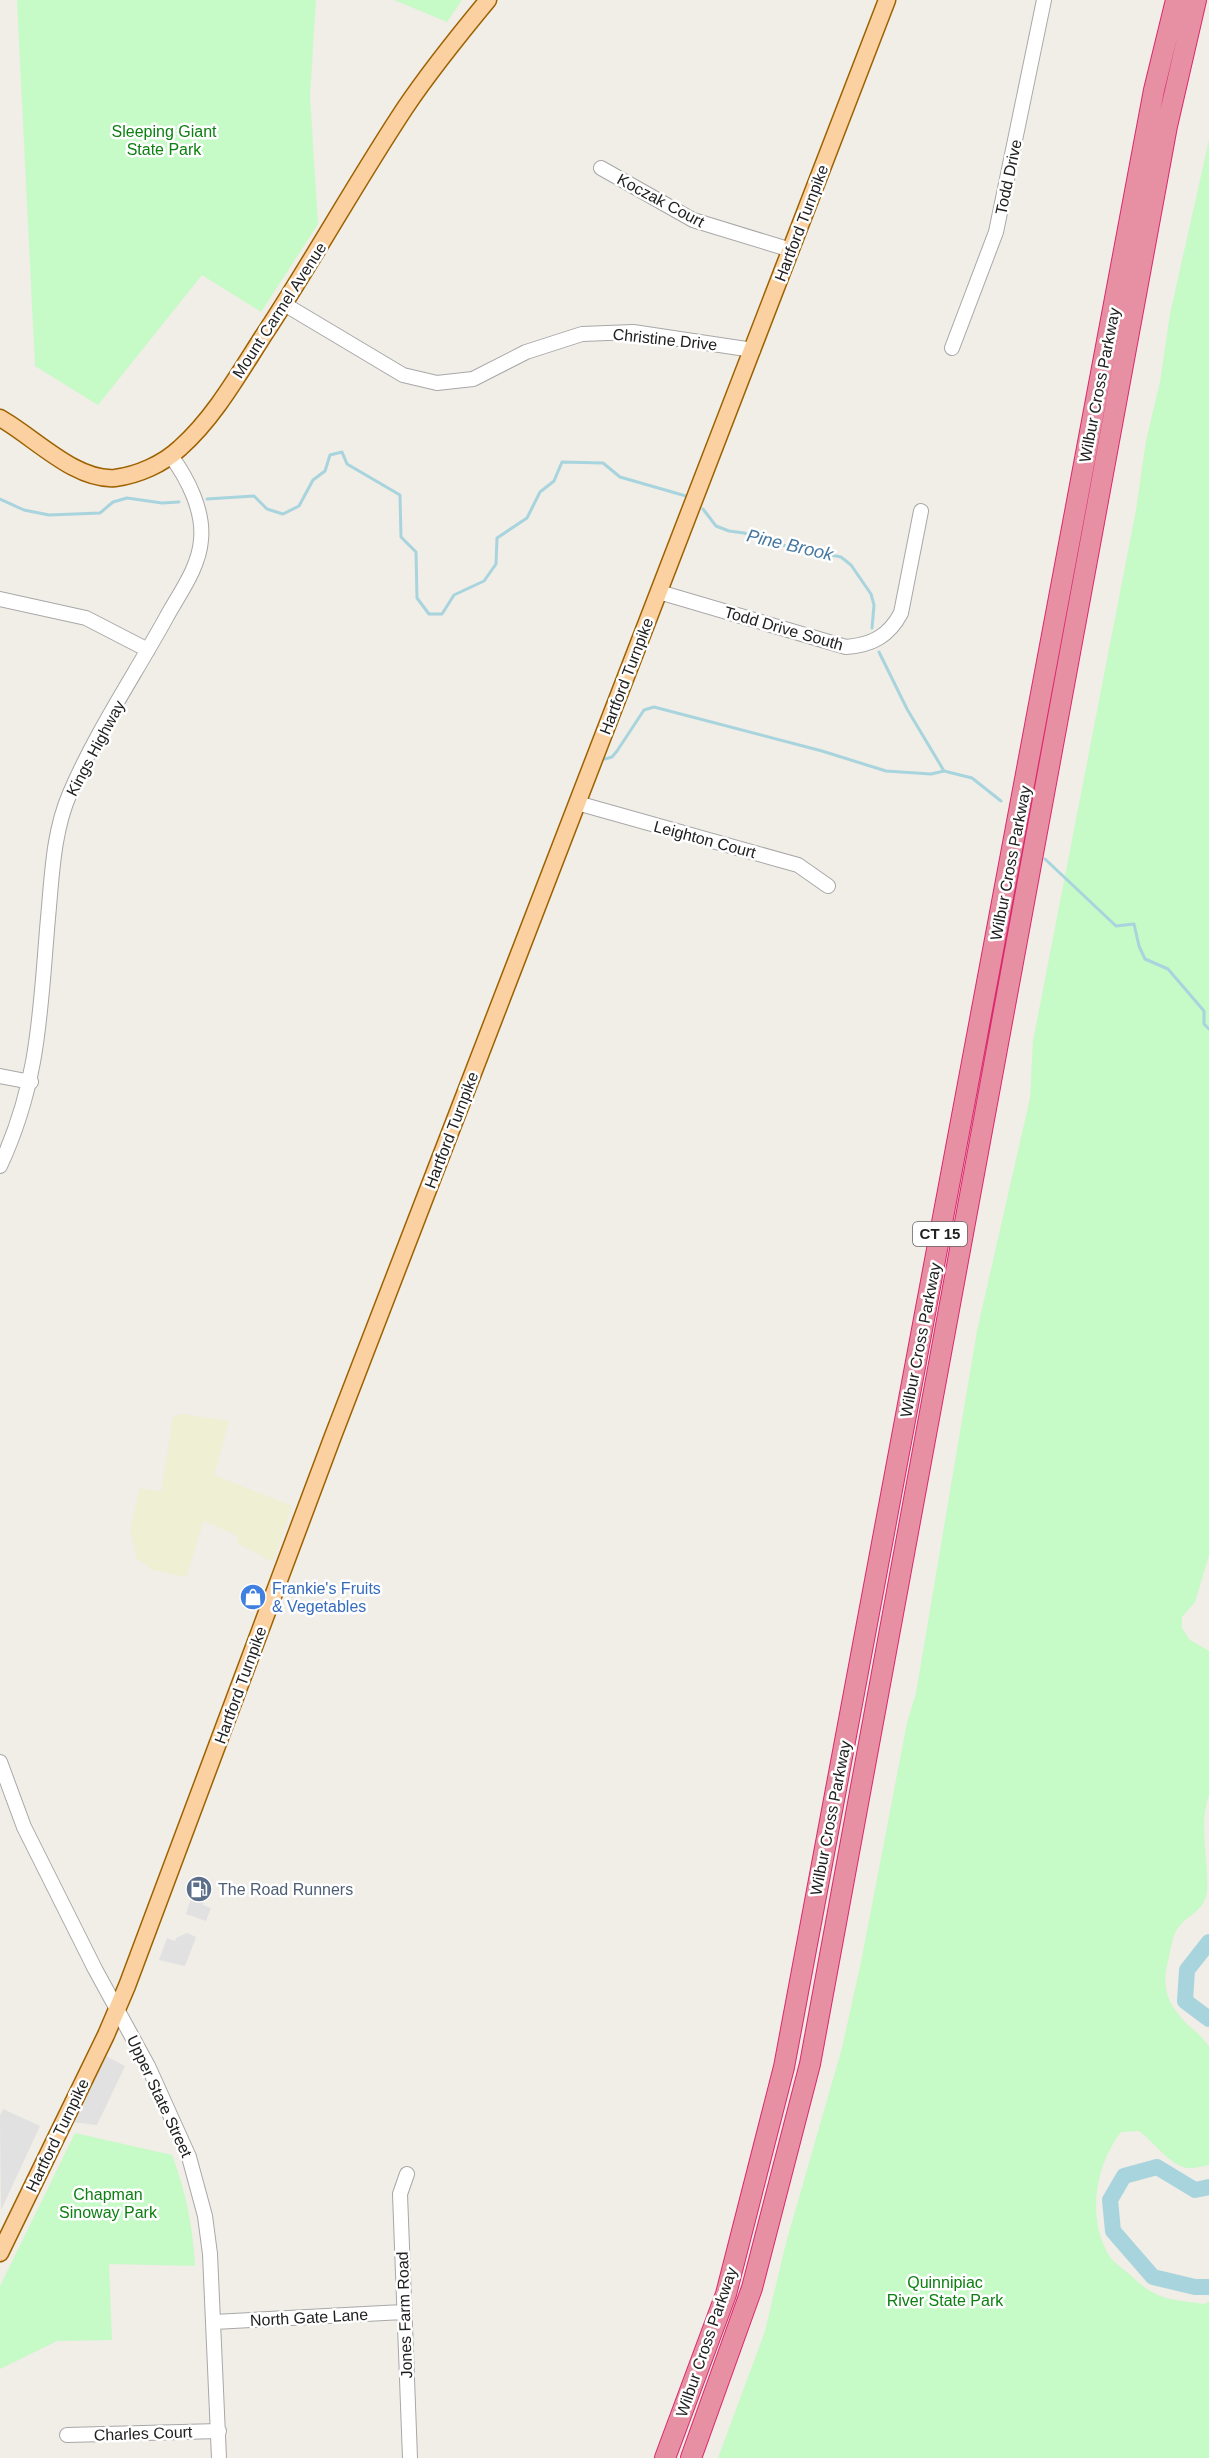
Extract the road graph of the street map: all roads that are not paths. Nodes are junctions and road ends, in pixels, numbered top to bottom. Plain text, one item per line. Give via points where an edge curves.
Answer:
1 (488, 0) edge
2 (887, 0) edge
3 (1044, 0) edge
4 (1176, 0) edge
5 (1196, 0) edge
6 (601, 168) dead end
7 (791, 250) junction
8 (284, 304) junction
9 (952, 348) dead end
10 (753, 350) junction
11 (0, 418) edge
12 (171, 456) junction
13 (921, 511) dead end
14 (659, 592) junction
15 (0, 599) edge
16 (148, 650) junction
17 (577, 803) junction
18 (828, 886) dead end
19 (0, 1076) edge
20 (31, 1082) junction
21 (0, 1166) edge
22 (0, 1762) edge
23 (117, 2010) junction
24 (407, 2174) dead end
25 (0, 2253) edge
26 (403, 2312) junction
27 (214, 2322) junction
28 (219, 2431) junction
29 (68, 2435) dead end
30 (219, 2458) edge
31 (410, 2458) edge
32 (664, 2458) edge
33 (691, 2458) edge

1 - 8 main road, Mount Carmel Avenue via 406,107
2 - 7 main road, Hartford Turnpike
3 - 9 street, Todd Drive via 996,232
4 - 32 highway, Wilbur Cross Parkway / CT 15 via 1154,90 783,2067 726,2294
5 - 33 highway, Wilbur Cross Parkway / CT 15 via 1167,126 810,2064 752,2288
6 - 7 street, Koczak Court via 693,220
7 - 10 main road, Hartford Turnpike
8 - 10 street, Christine Drive via 403,375 437,383 473,379 526,352 591,333 633,332
8 - 12 main road, Mount Carmel Avenue via 216,407
10 - 14 main road, Hartford Turnpike
11 - 12 main road, Mount Carmel Avenue via 73,467 96,476 124,476
12 - 16 street, Kings Highway via 196,505 201,542 191,571
13 - 14 street, Todd Drive South via 901,613 884,635 862,646 846,647
14 - 17 main road, Hartford Turnpike
15 - 16 street via 86,618
16 - 20 street, Kings Highway via 76,780 61,819 52,869 39,1032
17 - 18 street, Leighton Court via 798,865
17 - 23 main road, Hartford Turnpike
19 - 20 street
20 - 21 street, Kings Highway
22 - 23 street, Upper State Street via 24,1827
23 - 25 main road, Hartford Turnpike
23 - 27 street, Upper State Street via 148,2066 195,2178 208,2235
24 - 26 street, Jones Farm Road via 400,2194
26 - 27 street, North Gate Lane
26 - 31 street, Jones Farm Road
27 - 28 street, Upper State Street
28 - 29 street, Charles Court
28 - 30 street, Upper State Street

